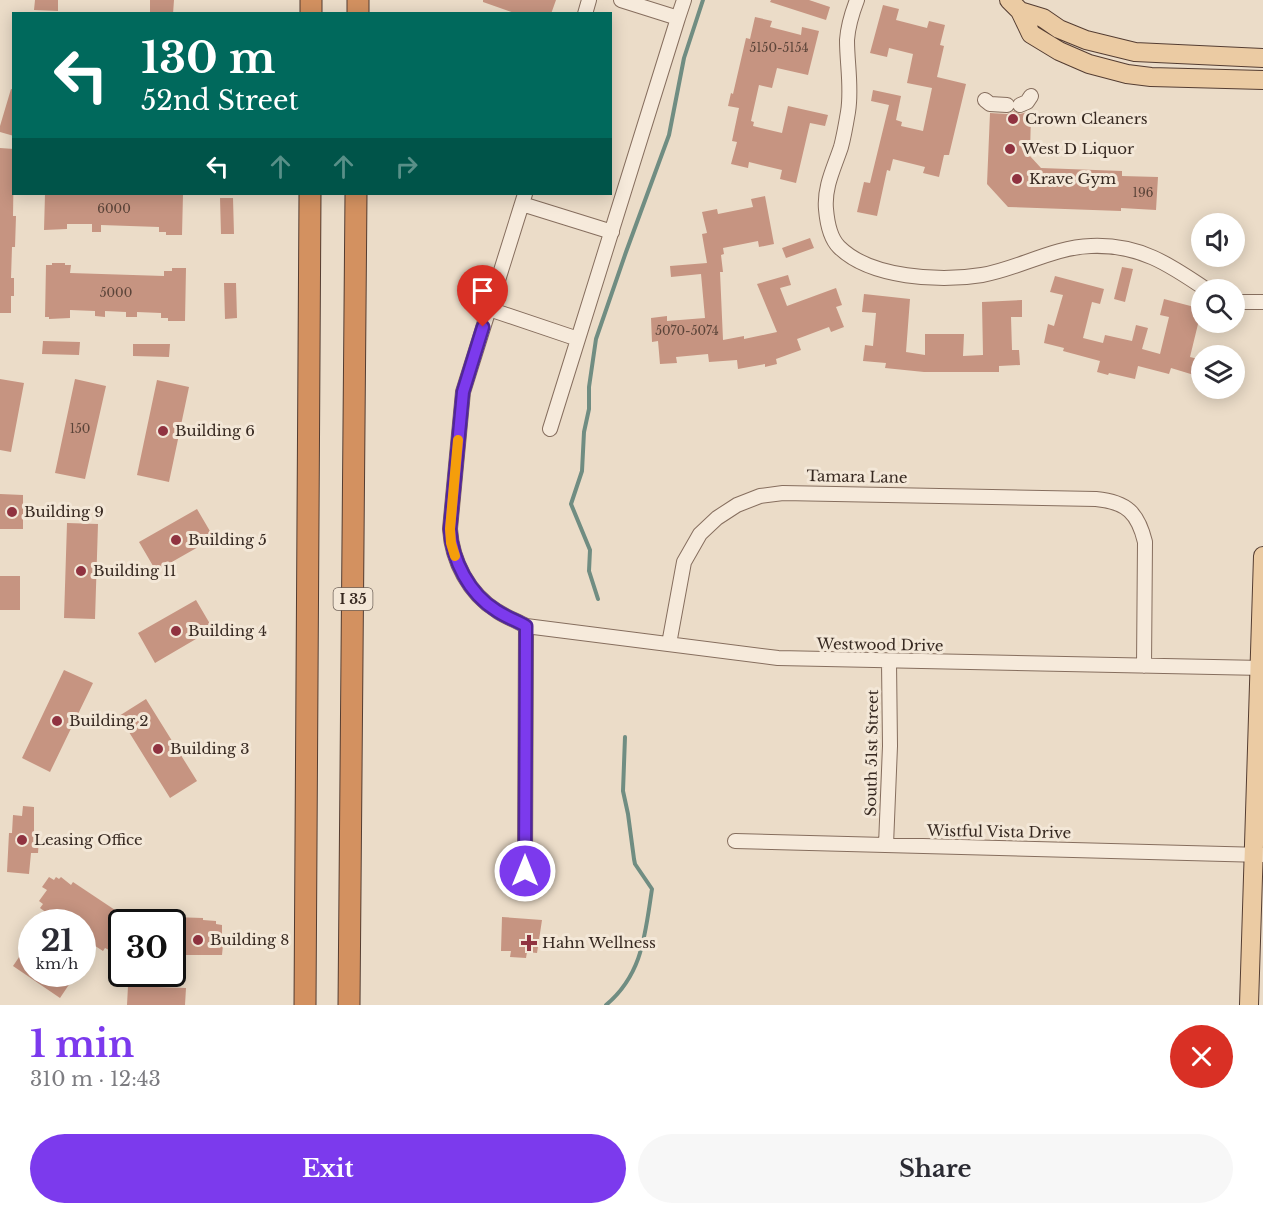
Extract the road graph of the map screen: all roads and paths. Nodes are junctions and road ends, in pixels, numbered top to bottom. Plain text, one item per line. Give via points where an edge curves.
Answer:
1 (621, 0) edge
2 (684, 0) edge
3 (856, 0) edge
4 (1015, 5) edge
5 (678, 18) junction
6 (1263, 58) edge
7 (1263, 80) edge
8 (1031, 96) dead end
9 (985, 100) dead end
10 (310, 195) edge
11 (356, 195) edge
12 (524, 199) edge
13 (612, 232) junction
14 (1192, 279) edge
15 (1245, 301) edge
16 (1263, 302) edge
17 (489, 309) junction
18 (578, 339) junction
19 (550, 429) dead end
20 (1263, 556) edge
21 (526, 626) junction
22 (669, 644) junction
23 (889, 662) junction
24 (1144, 666) junction
25 (1261, 668) edge
26 (735, 841) dead end
27 (886, 846) junction
28 (1258, 855) edge
29 (525, 871) dead end
30 (305, 1005) edge
31 (349, 1005) edge
32 (1249, 1005) edge

1 - 5 street
2 - 5 street
3 - 14 street via 847,40 849,110 842,146 826,190 827,220 838,245 876,268 945,279 983,275 1090,246 1116,247 1150,255
4 - 6 main road via 1102,45 1135,52
4 - 7 main road via 1032,34 1089,64 1127,74
5 - 13 street
8 - 9 street via 1027,102 1014,105 990,104
10 - 30 highway
11 - 31 highway, I 35
12 - 13 street
12 - 17 street, Westwood Drive
13 - 18 street
15 - 16 street
17 - 18 street
17 - 21 street, Westwood Drive via 463,392 451,543 475,591 501,613
18 - 19 street
20 - 25 main road
21 - 22 street, Westwood Drive
21 - 29 street
22 - 23 street, Westwood Drive via 778,658
22 - 24 street, Tamara Lane via 684,562 700,534 727,511 760,496 783,492 1096,499 1113,500 1130,509 1141,524 1146,542
23 - 24 street, Westwood Drive
23 - 27 street, South 51st Street
24 - 25 street, Westwood Drive
25 - 28 main road
26 - 27 street, Wistful Vista Drive
27 - 28 street, Wistful Vista Drive
28 - 32 main road

